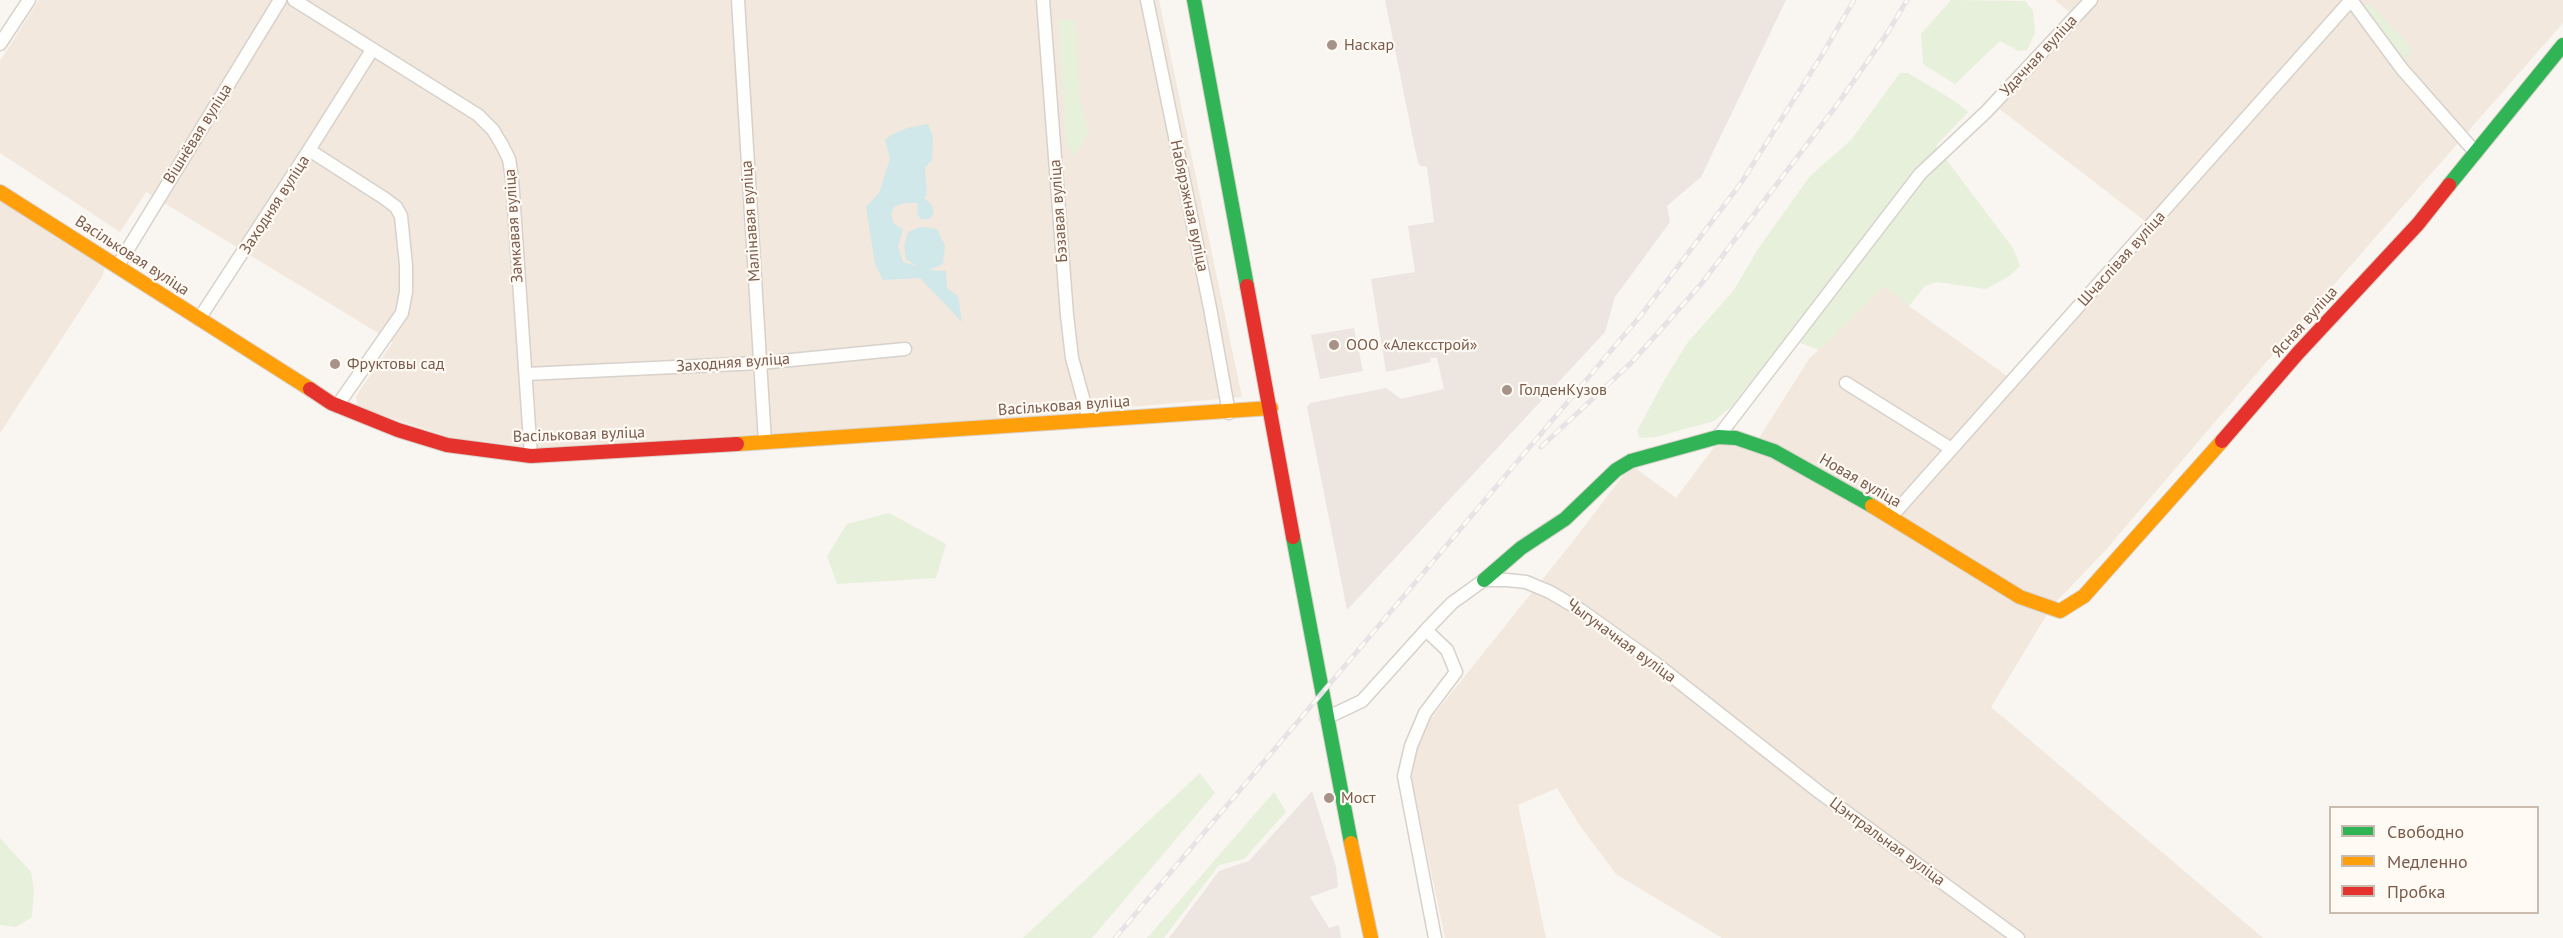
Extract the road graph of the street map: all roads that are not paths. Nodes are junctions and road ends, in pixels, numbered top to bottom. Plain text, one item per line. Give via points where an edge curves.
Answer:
1 (29, 0) edge
2 (280, 0) edge
3 (294, 0) edge
4 (738, 0) edge
5 (1042, 0) edge
6 (1148, 0) edge
7 (1194, 0) edge
8 (2091, 0) edge
9 (2351, 0) edge
10 (0, 44) edge
11 (2563, 45) edge
12 (372, 50) junction
13 (309, 150) junction
14 (2476, 153) junction
15 (0, 192) edge
16 (117, 267) junction
17 (199, 319) junction
18 (904, 349) dead end
19 (760, 363) junction
20 (526, 374) junction
21 (1846, 384) dead end
22 (337, 406) junction
23 (1271, 408) junction
24 (1229, 412) junction
25 (1089, 420) junction
26 (1718, 437) junction
27 (765, 442) junction
28 (1950, 448) junction
29 (531, 456) junction
30 (1891, 517) junction
31 (1484, 580) junction
32 (2060, 611) joint
33 (1426, 630) junction
34 (1326, 718) junction
35 (1756, 744) joint
36 (1371, 938) edge
37 (1435, 938) edge
38 (2018, 938) edge

1 - 10 street
2 - 16 street, Вішнёвая вуліца
3 - 12 street, Замкавая вуліца
4 - 19 street, Малінавая вуліца
5 - 25 street, Бэзавая вуліца via 1067,315 1072,358
6 - 24 street, Набярэжная вуліца
7 - 23 street
8 - 26 street, Удачная вуліца via 1986,112 1920,174
9 - 14 street via 2402,69
9 - 28 street, Шчаслівая вуліца
11 - 14 street, Ясная вуліца
12 - 13 street
12 - 20 street, Замкавая вуліца via 478,116 493,130 509,159
13 - 17 street, Заходняя вуліца
13 - 22 street, Заходняя вуліца via 384,198 401,216 406,265 402,313
14 - 32 street, Ясная вуліца via 2418,224 2298,353 2084,596
15 - 16 street, Васільковая вуліца
16 - 17 street, Васільковая вуліца
17 - 22 street, Васільковая вуліца
18 - 19 street, Заходняя вуліца
19 - 20 street, Заходняя вуліца
19 - 27 street, Малінавая вуліца
20 - 29 street, Замкавая вуліца
21 - 28 street
22 - 29 street, Васільковая вуліца via 447,445
23 - 24 street, Васільковая вуліца
23 - 34 street
24 - 25 street, Васільковая вуліца
25 - 27 street, Васільковая вуліца
26 - 30 street, Новая вуліца via 1736,438 1774,451
26 - 31 street, Новая вуліца via 1631,461 1616,470 1565,519 1521,548
27 - 29 street, Васільковая вуліца
28 - 30 street, Шчаслівая вуліца
30 - 32 street, Новая вуліца via 2020,597
31 - 33 street via 1452,603
31 - 35 street, Чыгуначная вуліца via 1526,582 1574,606 1655,663
33 - 34 street via 1362,701
33 - 37 street via 1447,650 1456,672 1425,714 1404,776
34 - 36 street
35 - 38 street, Цэнтральная вуліца

